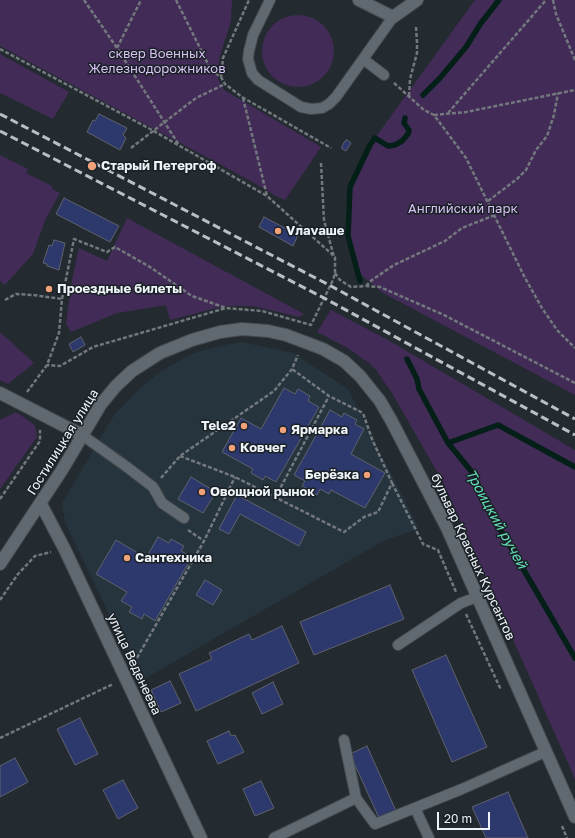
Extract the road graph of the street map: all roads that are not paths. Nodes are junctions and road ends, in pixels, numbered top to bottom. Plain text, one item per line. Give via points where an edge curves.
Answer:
1 (270, 0) edge
2 (359, 0) edge
3 (417, 0) edge
4 (393, 17) junction
5 (364, 59) junction
6 (384, 75) road end
7 (304, 341) joint
8 (0, 393) edge
9 (82, 436) junction
10 (41, 504) junction
11 (184, 518) dead end
12 (0, 564) edge
13 (477, 597) junction
14 (398, 645) dead end
15 (344, 740) dead end
16 (546, 752) junction
17 (356, 798) junction
18 (415, 808) junction
19 (575, 817) edge
20 (201, 838) edge
21 (274, 838) edge
22 (429, 838) edge

1 - 5 lane via 252,40 248,59 250,67 258,80 300,107 322,108 330,104
2 - 4 main road
3 - 4 main road
4 - 5 lane
5 - 6 lane
7 - 9 main road, Гостилицкая улица via 268,331 242,329 192,340 160,353 132,371 116,386 101,404
7 - 13 main road, бульвар Красных Курсантов via 333,354 352,367 380,401 447,528
8 - 9 main road
9 - 10 main road, Гостилицкая улица
9 - 11 lane via 153,487 162,503
10 - 12 main road, Гостилицкая улица
10 - 20 main road, улица Веденеева
13 - 14 lane via 460,603
13 - 16 main road, бульвар Красных Курсантов
15 - 17 lane
16 - 18 lane
16 - 19 main road, бульвар Красных Курсантов
17 - 18 lane via 375,824
17 - 21 lane
18 - 22 lane

